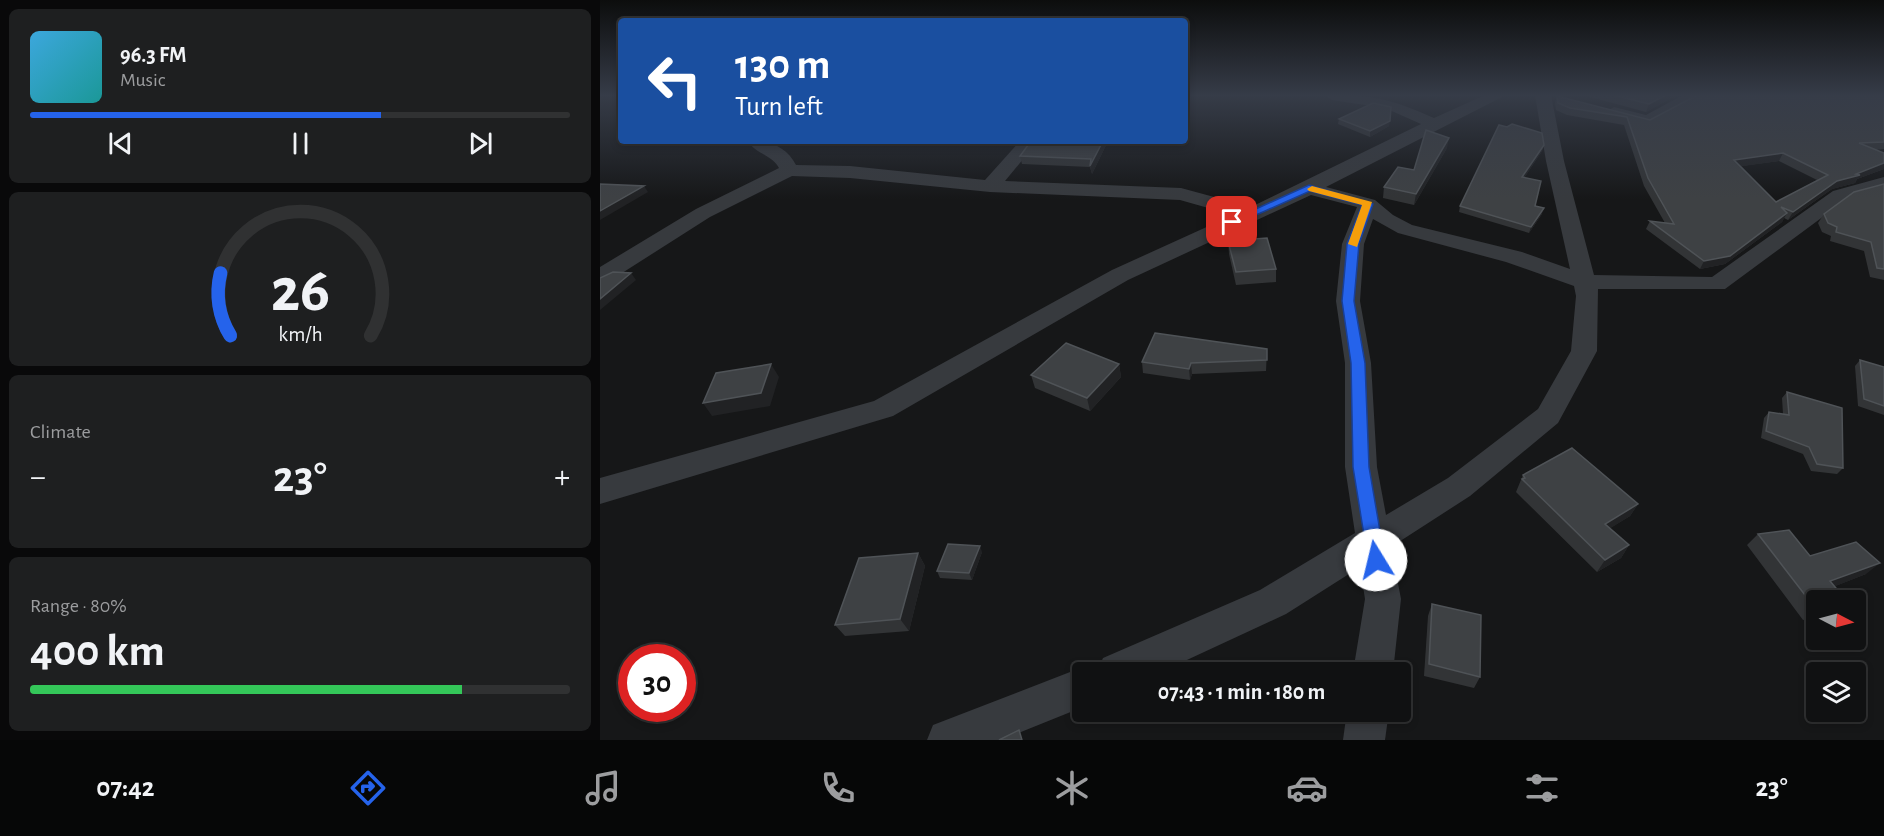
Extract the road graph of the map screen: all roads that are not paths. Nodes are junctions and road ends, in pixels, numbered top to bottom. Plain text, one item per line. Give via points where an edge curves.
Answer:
1 (1423, 130) edge
2 (1554, 130) edge
3 (759, 144) dead end
4 (1026, 144) edge
5 (789, 170) junction
6 (1884, 183) edge
7 (990, 186) junction
8 (1309, 188) junction
9 (1368, 204) junction
10 (1252, 213) junction
11 (600, 277) edge
12 (1585, 282) junction
13 (600, 491) edge
14 (1373, 540) junction
15 (1139, 662) edge
16 (1374, 662) edge
17 (1072, 691) edge
18 (1366, 722) edge
19 (948, 740) edge
20 (1364, 740) edge

1 - 8 street
2 - 12 street via 1555,161
3 - 5 street via 782,156
4 - 7 street
5 - 7 street
5 - 11 street via 704,213
6 - 12 street via 1840,195 1717,284
7 - 10 street via 1181,194
8 - 9 street
8 - 10 street
9 - 12 street via 1406,229 1514,257
9 - 14 street via 1353,244 1348,301 1358,363 1361,467
10 - 13 street via 1120,275 883,409
12 - 14 street via 1588,296 1584,351 1548,416 1459,487
14 - 15 street via 1273,602
14 - 16 street via 1383,599
17 - 19 street
18 - 20 street

